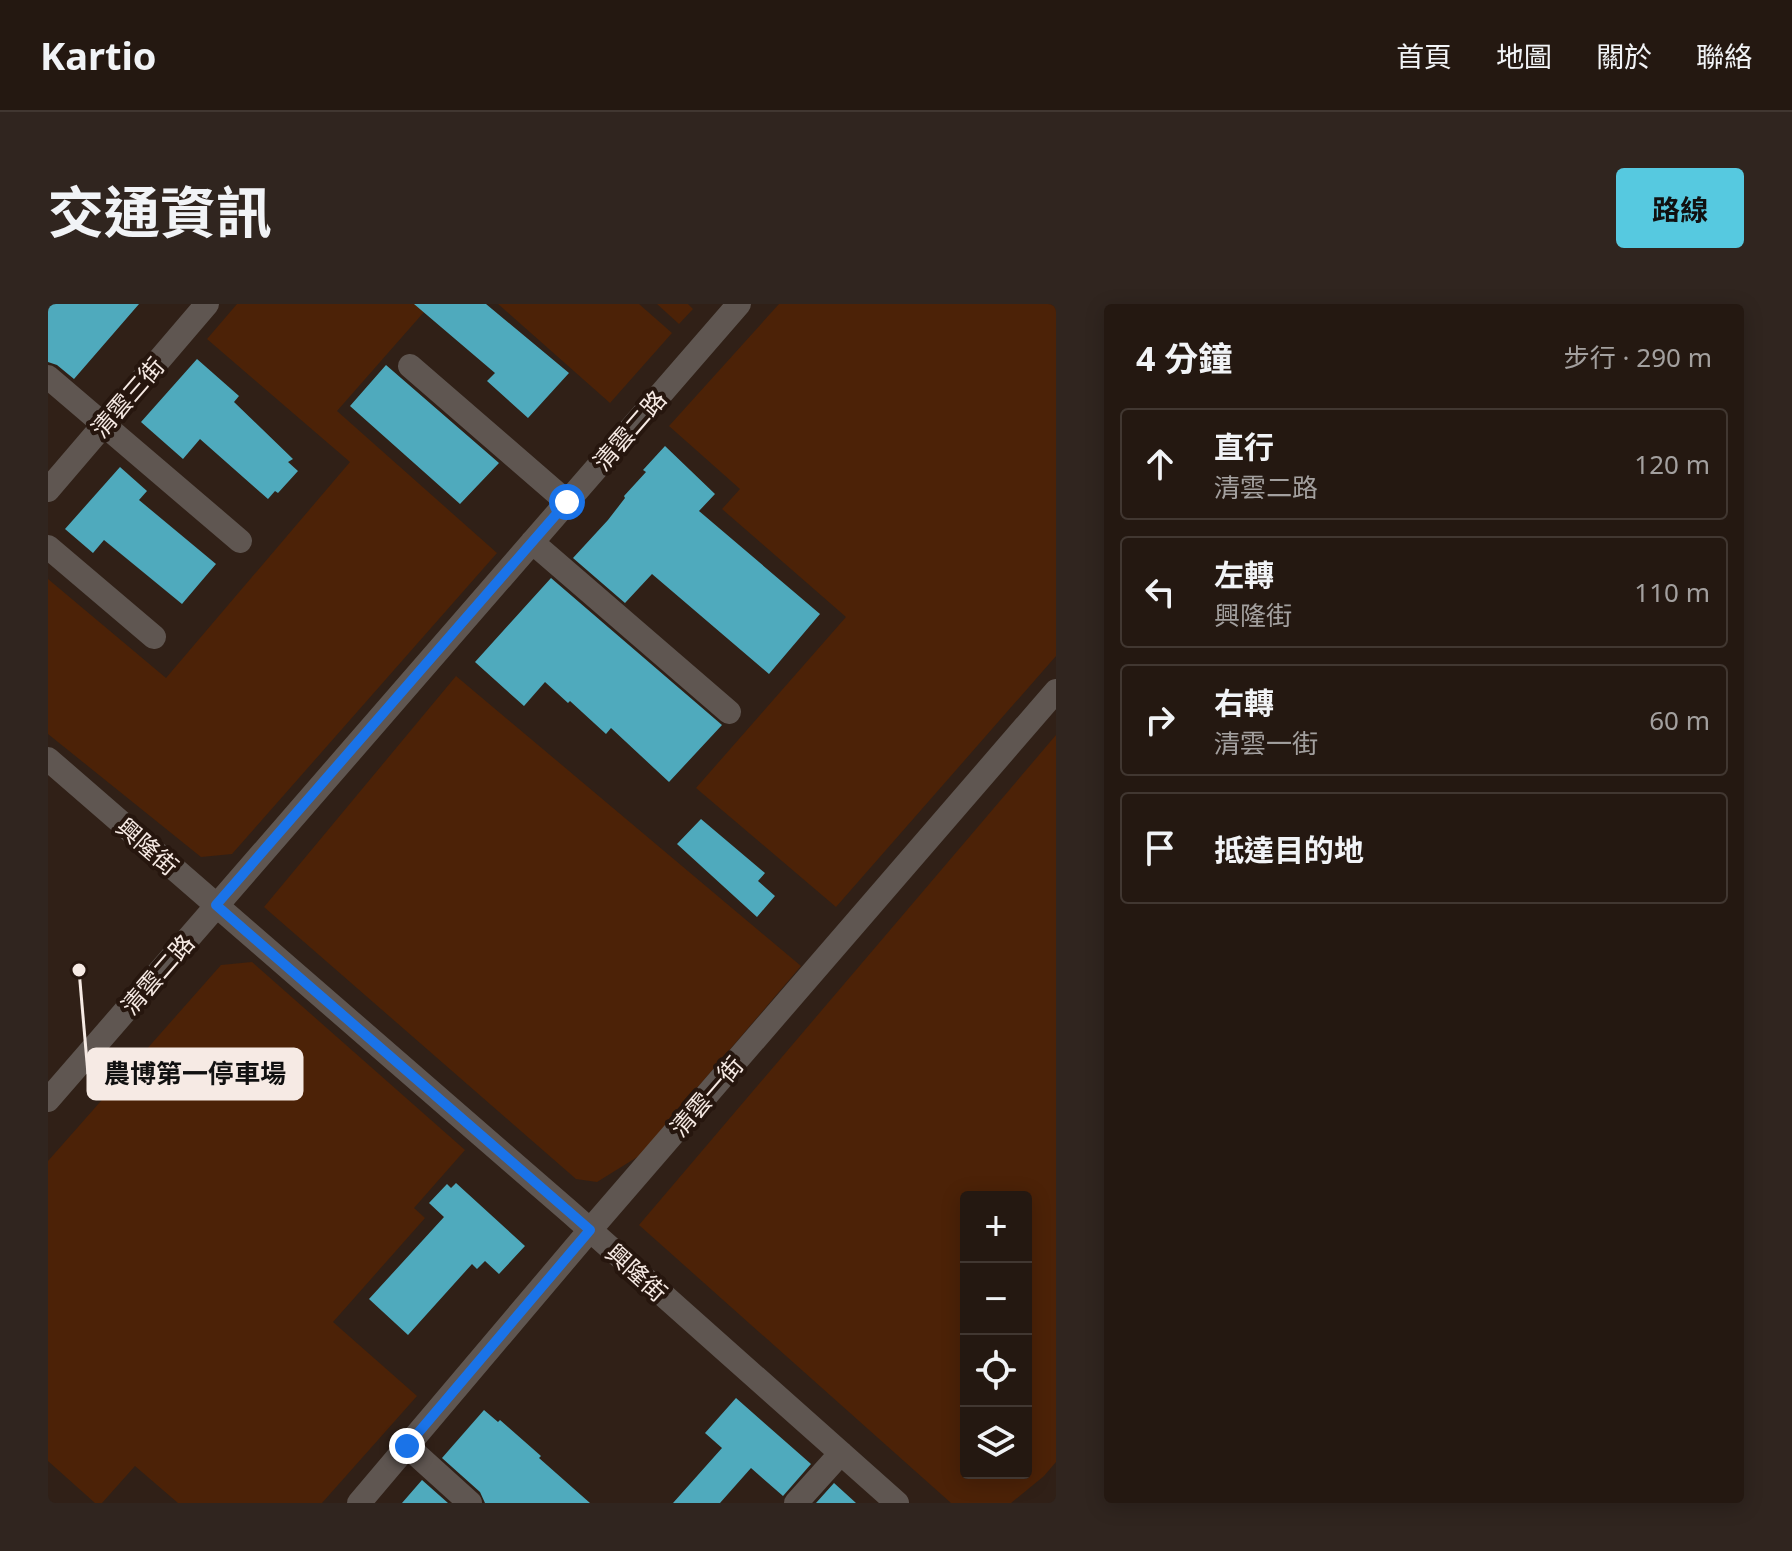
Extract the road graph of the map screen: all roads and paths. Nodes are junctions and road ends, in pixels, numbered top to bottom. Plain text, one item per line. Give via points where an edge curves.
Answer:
1 (207, 304) edge
2 (739, 304) edge
3 (410, 366) dead end
4 (48, 377) edge
5 (104, 424) junction
6 (48, 490) edge
7 (567, 502) junction
8 (240, 541) dead end
9 (532, 542) junction
10 (48, 547) edge
11 (154, 637) dead end
12 (1056, 691) edge
13 (729, 712) dead end
14 (48, 759) edge
15 (216, 905) junction
16 (48, 1100) edge
17 (590, 1230) junction
18 (407, 1446) junction
19 (841, 1453) junction
20 (359, 1503) edge
21 (470, 1503) edge
22 (796, 1503) edge
23 (897, 1503) edge

1 - 5 street, 清雲三街
2 - 7 street, 清雲二路
3 - 7 street
4 - 5 street
5 - 6 street, 清雲三街
5 - 8 street
7 - 9 street, 清雲二路
9 - 13 street
9 - 15 street, 清雲二路
10 - 11 street
12 - 17 street, 清雲一街
14 - 15 street, 興隆街
15 - 16 street, 清雲二路
15 - 17 street, 興隆街
17 - 18 street, 清雲一街
17 - 19 street, 興隆街
18 - 20 street, 清雲一街
18 - 21 street
19 - 22 street
19 - 23 street, 興隆街

